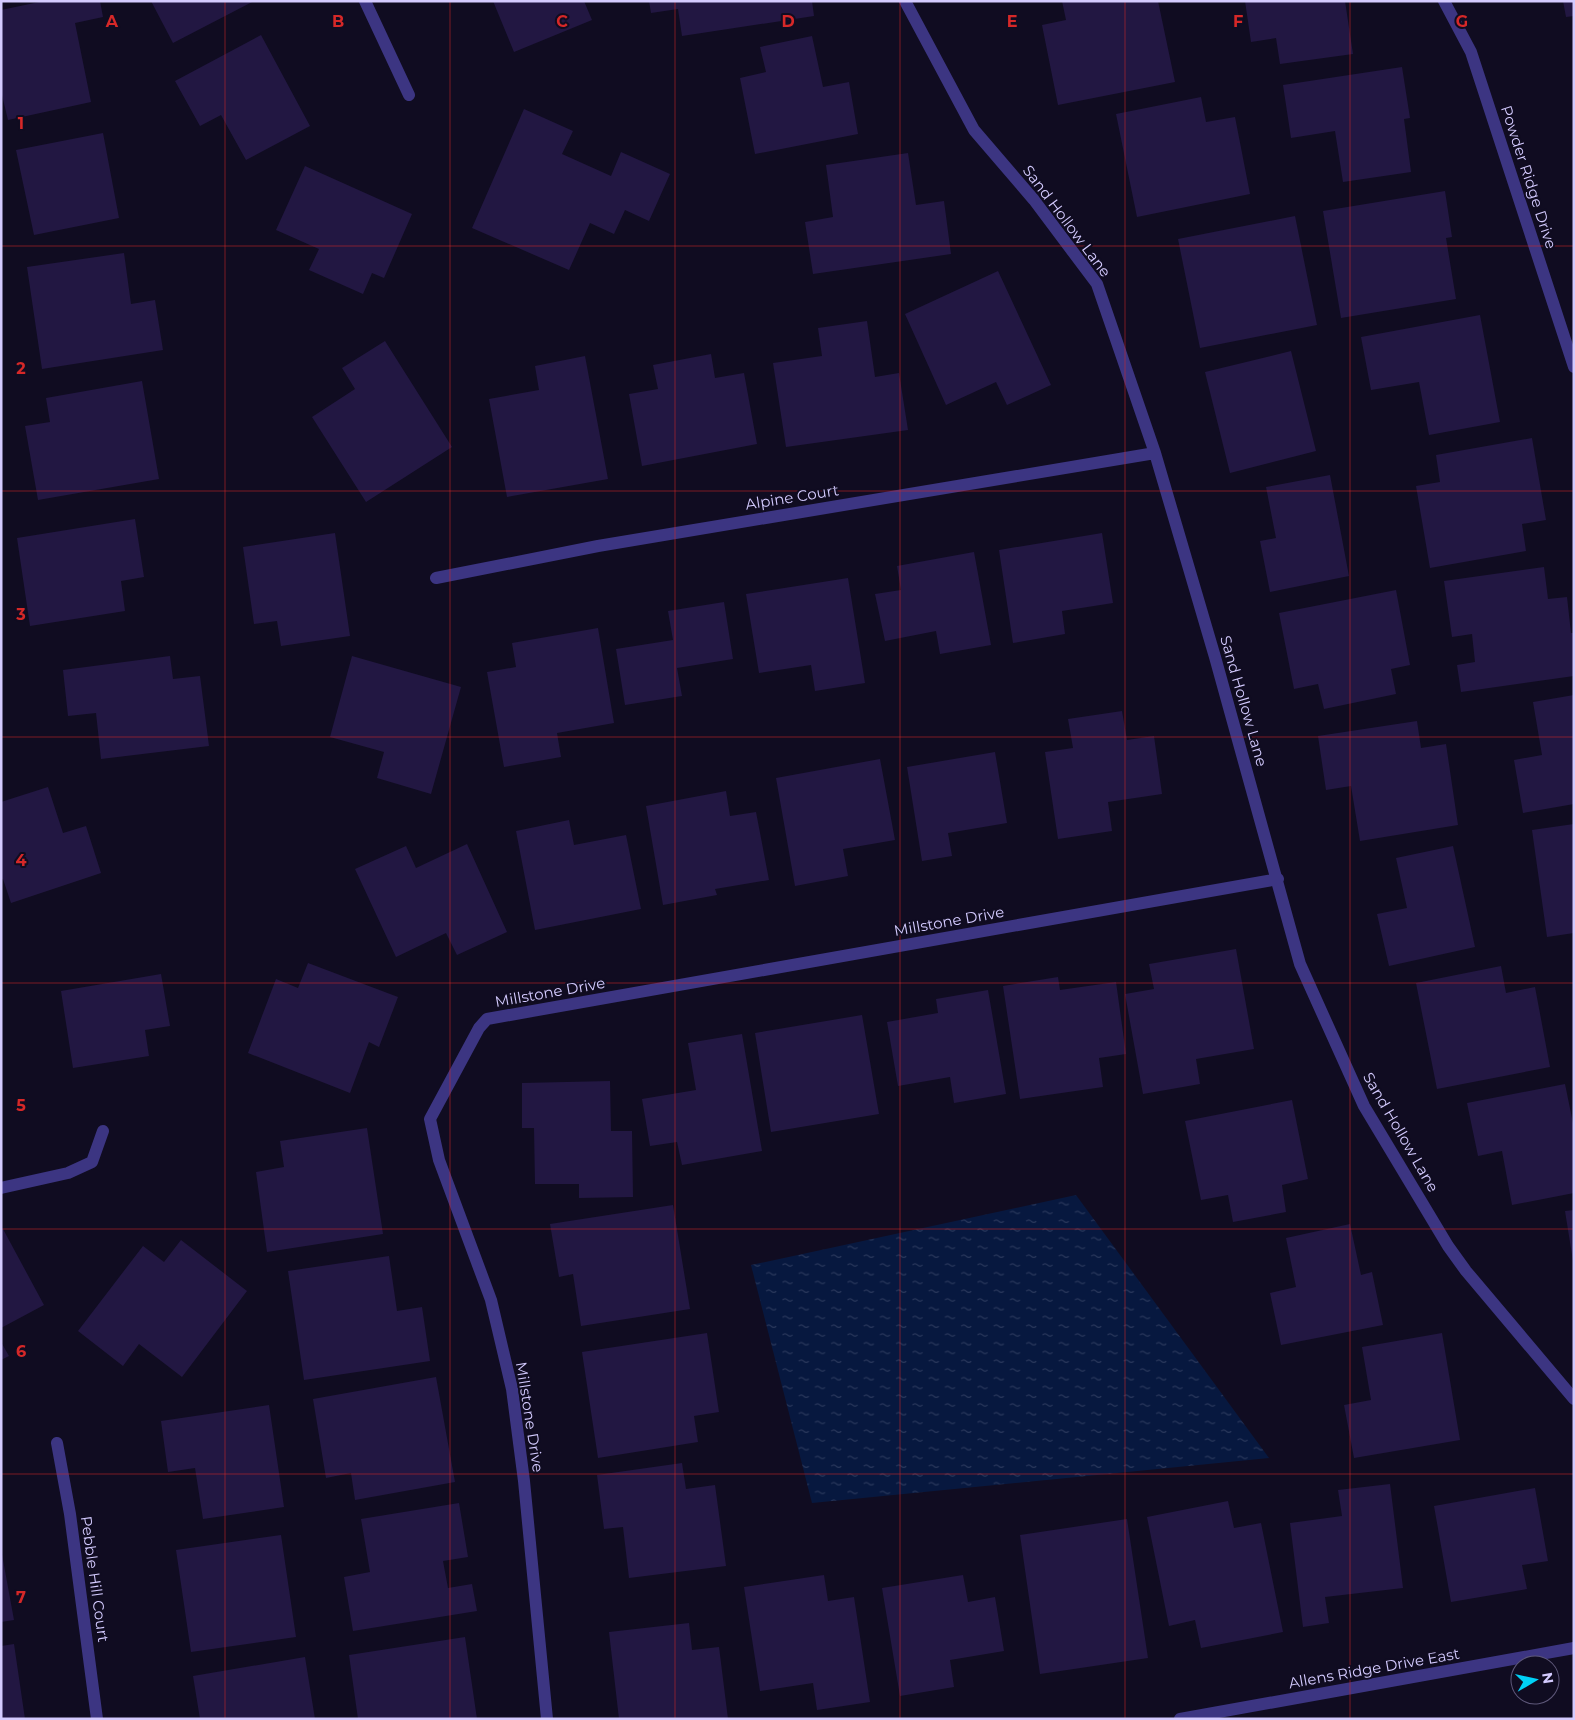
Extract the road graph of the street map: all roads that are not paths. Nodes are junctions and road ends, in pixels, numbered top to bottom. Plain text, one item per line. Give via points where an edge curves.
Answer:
1 (365, 1) edge
2 (905, 1) edge
3 (1444, 1) edge
4 (409, 95) dead end
5 (1574, 368) edge
6 (1154, 453) junction
7 (436, 578) dead end
8 (1278, 879) junction
9 (103, 1131) dead end
10 (1, 1188) edge
11 (1574, 1399) edge
12 (57, 1443) dead end
13 (1574, 1648) edge
14 (97, 1719) edge
15 (547, 1719) edge
16 (1180, 1719) edge

1 - 4 street
2 - 6 street, Sand Hollow Lane via 974,130 1034,200 1097,284
3 - 5 street, Powder Ridge Drive via 1471,52
6 - 7 street, Alpine Court via 598,546
6 - 8 street, Sand Hollow Lane
8 - 11 street, Sand Hollow Lane via 1300,964 1364,1106 1453,1252
8 - 15 street, Millstone Drive via 487,1020 479,1028 430,1119 440,1160 491,1300 512,1389
9 - 10 street via 92,1162 68,1173
12 - 14 street, Pebble Hill Court via 70,1514
13 - 16 street, Allens Ridge Drive East

